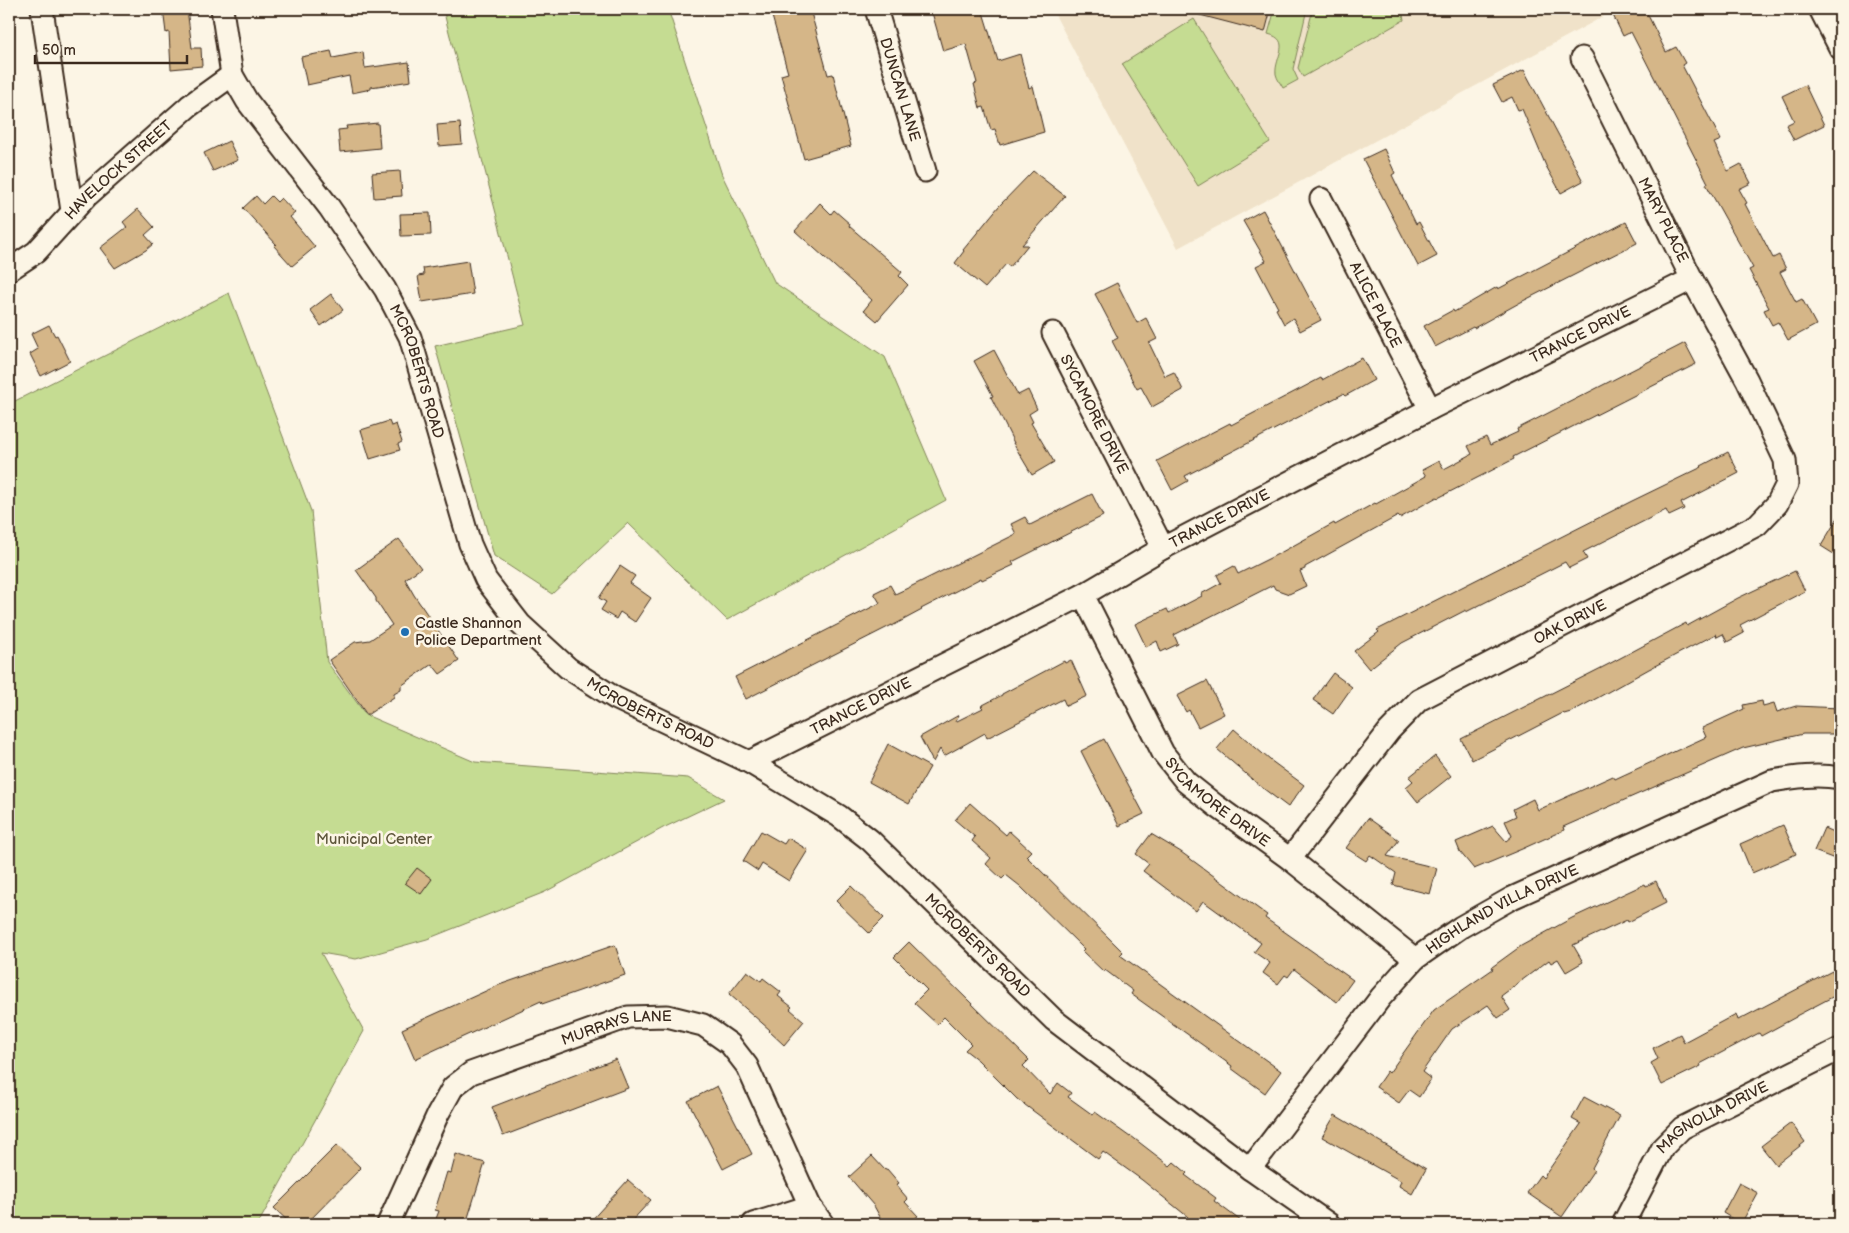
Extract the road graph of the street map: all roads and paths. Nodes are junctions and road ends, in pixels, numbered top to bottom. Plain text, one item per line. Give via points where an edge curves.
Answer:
1 (42, 9) edge
2 (222, 9) edge
3 (876, 9) edge
4 (1820, 9) edge
5 (1840, 48) edge
6 (1582, 58) dead end
7 (232, 75) junction
8 (925, 171) dead end
9 (1321, 199) dead end
10 (72, 211) junction
11 (9, 270) edge
12 (1692, 279) junction
13 (1054, 334) dead end
14 (1747, 380) joint
15 (1430, 409) junction
16 (1163, 548) junction
17 (1083, 595) junction
18 (749, 762) junction
19 (1840, 778) edge
20 (1290, 859) junction
21 (1416, 958) junction
22 (1840, 1049) edge
23 (1250, 1169) junction
24 (810, 1206) junction
25 (388, 1224) edge
26 (753, 1224) edge
27 (824, 1224) edge
28 (1329, 1224) edge
29 (1623, 1224) edge

1 - 10 street
2 - 7 street, MCROBERTS ROAD
3 - 8 street, DUNCAN LANE
4 - 5 street
6 - 12 street, MARY PLACE
7 - 10 street, HAVELOCK STREET via 189,106
7 - 18 street, MCROBERTS ROAD via 247,101 329,207 385,289 410,337 470,544 486,580 520,624 568,668 615,698
9 - 15 street, ALICE PLACE
10 - 11 street, HAVELOCK STREET via 36,252
12 - 14 street, MARY PLACE
12 - 15 street, TRANCE DRIVE
13 - 16 street, SYCAMORE DRIVE
14 - 20 street, OAK DRIVE via 1785,460 1787,484 1777,504 1757,524 1729,540 1419,700 1389,732
15 - 16 street, TRANCE DRIVE
16 - 17 street, TRANCE DRIVE
17 - 18 street, TRANCE DRIVE
17 - 20 street, SYCAMORE DRIVE via 1163,754 1186,782
18 - 23 street, MCROBERTS ROAD via 839,816 870,840 1054,1020
19 - 21 street, HIGHLAND VILLA DRIVE via 1826,775 1772,781 1512,898 1460,927
20 - 21 street, SYCAMORE DRIVE
21 - 23 street, HIGHLAND VILLA DRIVE via 1381,997
22 - 29 street, MAGNOLIA DRIVE via 1682,1128 1663,1147
23 - 28 street, MCROBERTS ROAD
24 - 25 street, MURRAYS LANE via 748,1066 730,1044 703,1025 667,1016 628,1017 471,1073 453,1087
24 - 26 street
24 - 27 street, MURRAYS LANE

